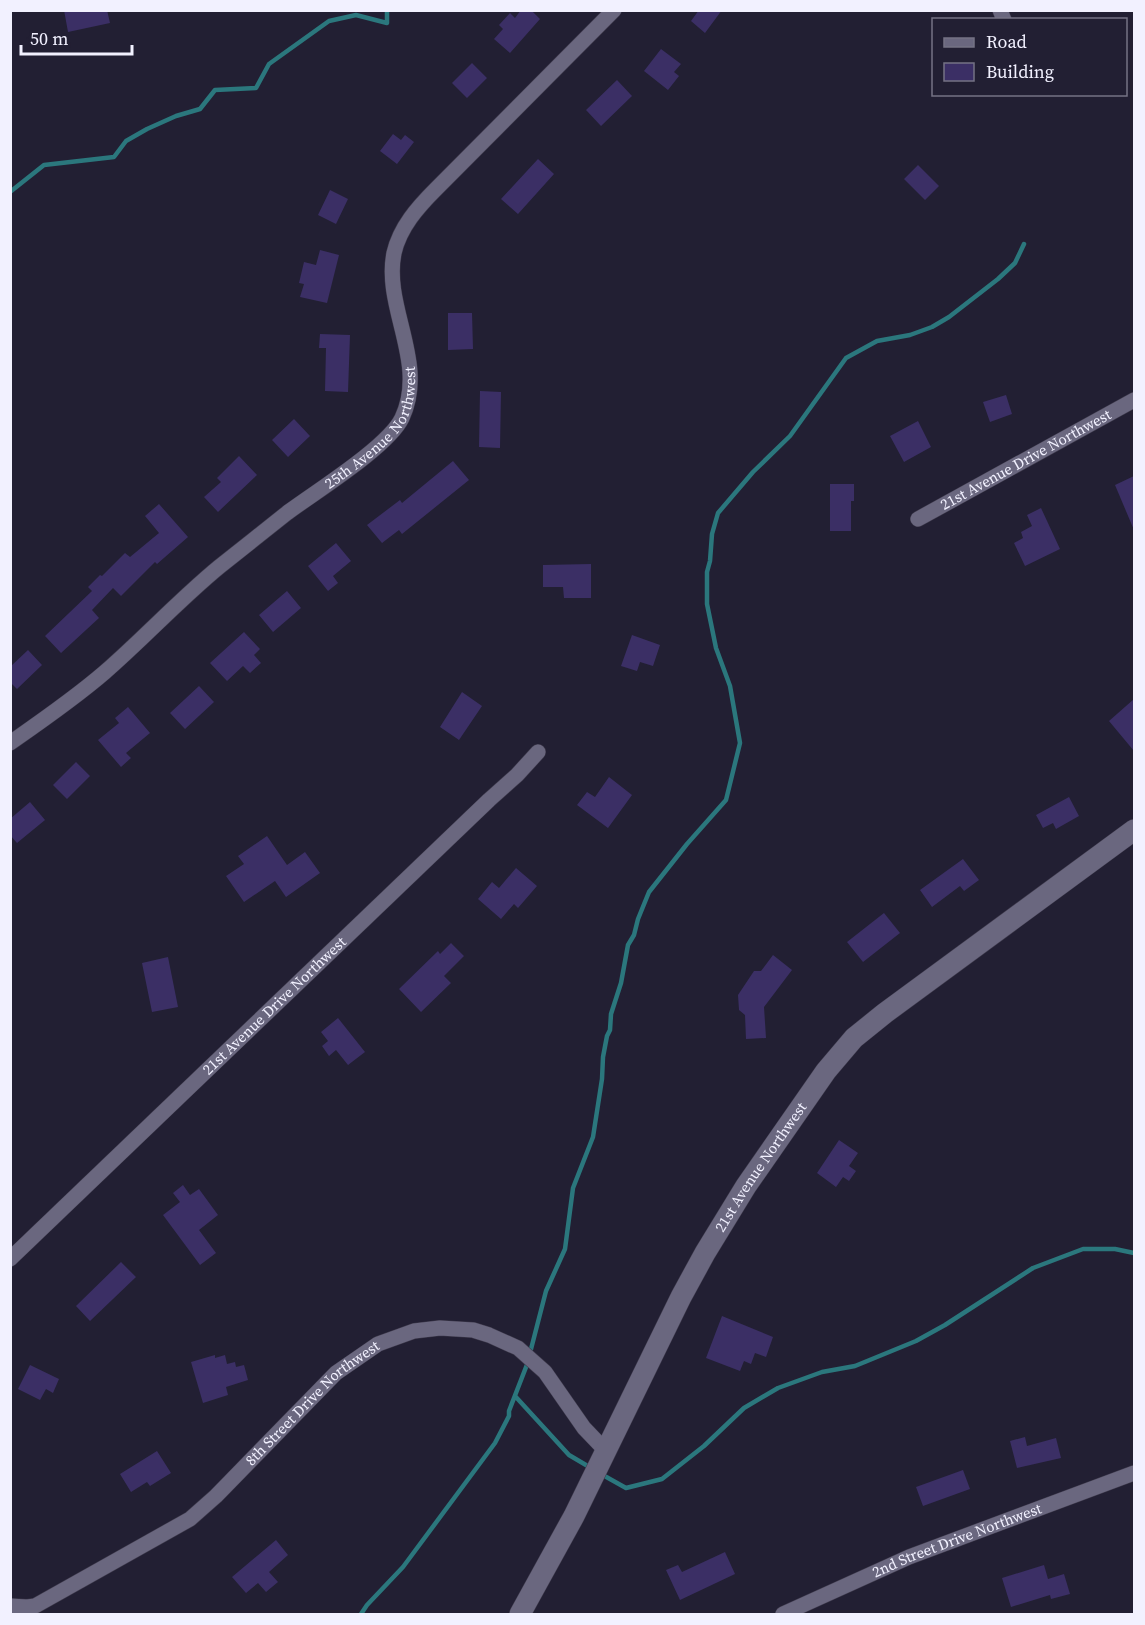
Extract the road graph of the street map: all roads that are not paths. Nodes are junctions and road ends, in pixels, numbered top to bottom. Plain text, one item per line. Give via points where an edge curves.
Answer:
1 (614, 10) edge
2 (1134, 400) edge
3 (918, 519) dead end
4 (10, 743) edge
5 (538, 752) dead end
6 (1134, 830) edge
7 (10, 1259) edge
8 (606, 1451) junction
9 (1134, 1473) edge
10 (10, 1606) edge
11 (520, 1614) edge
12 (783, 1614) edge

1 - 4 street, 25th Avenue Northwest via 421,204 403,230 394,253 393,277 411,387 407,408 388,437 218,569 82,691
2 - 3 street, 21st Avenue Drive Northwest
5 - 7 street, 21st Avenue Drive Northwest
6 - 8 street, 21st Avenue Northwest via 854,1038 826,1071 746,1186 705,1254
8 - 10 street, 8th Street Drive Northwest via 584,1428 545,1372 518,1348 473,1330 414,1331 378,1344 336,1373 190,1519 35,1606
8 - 11 street, 21st Avenue Northwest
9 - 12 street, 2nd Street Drive Northwest via 909,1557

